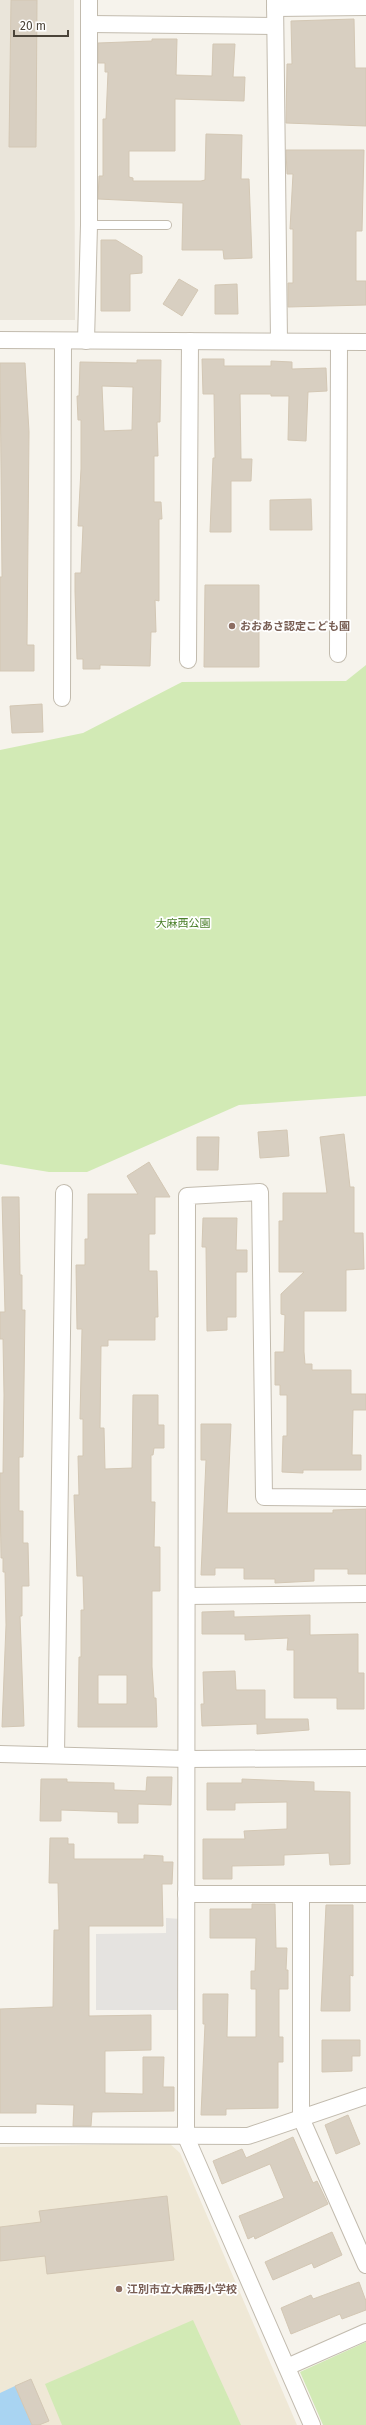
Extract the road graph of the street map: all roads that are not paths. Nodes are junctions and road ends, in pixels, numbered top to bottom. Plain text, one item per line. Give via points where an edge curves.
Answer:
1 (89, 0) edge
2 (275, 4) edge
3 (366, 7) edge
4 (89, 24) junction
5 (275, 26) junction
6 (89, 225) junction
7 (167, 225) dead end
8 (0, 340) edge
9 (63, 340) junction
10 (86, 340) junction
11 (190, 341) junction
12 (279, 341) junction
13 (339, 342) junction
14 (366, 342) edge
15 (338, 654) dead end
16 (188, 660) dead end
17 (62, 698) dead end
18 (64, 1193) dead end
19 (366, 1498) edge
20 (366, 1594) edge
21 (187, 1596) junction
22 (0, 1754) edge
23 (56, 1755) junction
24 (366, 1758) edge
25 (187, 1759) junction
26 (186, 1894) junction
27 (301, 1894) junction
28 (366, 1894) edge
29 (366, 2096) edge
30 (301, 2118) junction
31 (0, 2135) edge
32 (186, 2137) junction
33 (366, 2265) edge
34 (366, 2332) edge
35 (287, 2367) junction
36 (312, 2425) edge

1 - 4 street
2 - 3 street
2 - 5 street
4 - 5 street
4 - 6 street
5 - 12 street
6 - 7 lane
6 - 10 street
8 - 9 street
9 - 10 street
9 - 17 street
10 - 11 street
11 - 12 street
11 - 16 street
12 - 13 street
13 - 14 street
13 - 15 street
18 - 23 street
19 - 21 street via 264,1497 260,1192 187,1196
20 - 21 street
21 - 25 street
22 - 23 street
23 - 25 street
24 - 25 street
25 - 26 street
26 - 27 street
26 - 32 street
27 - 28 street
27 - 30 street
29 - 30 street
30 - 32 street via 248,2136
30 - 33 street
31 - 32 street
32 - 35 street
34 - 35 street
35 - 36 street

